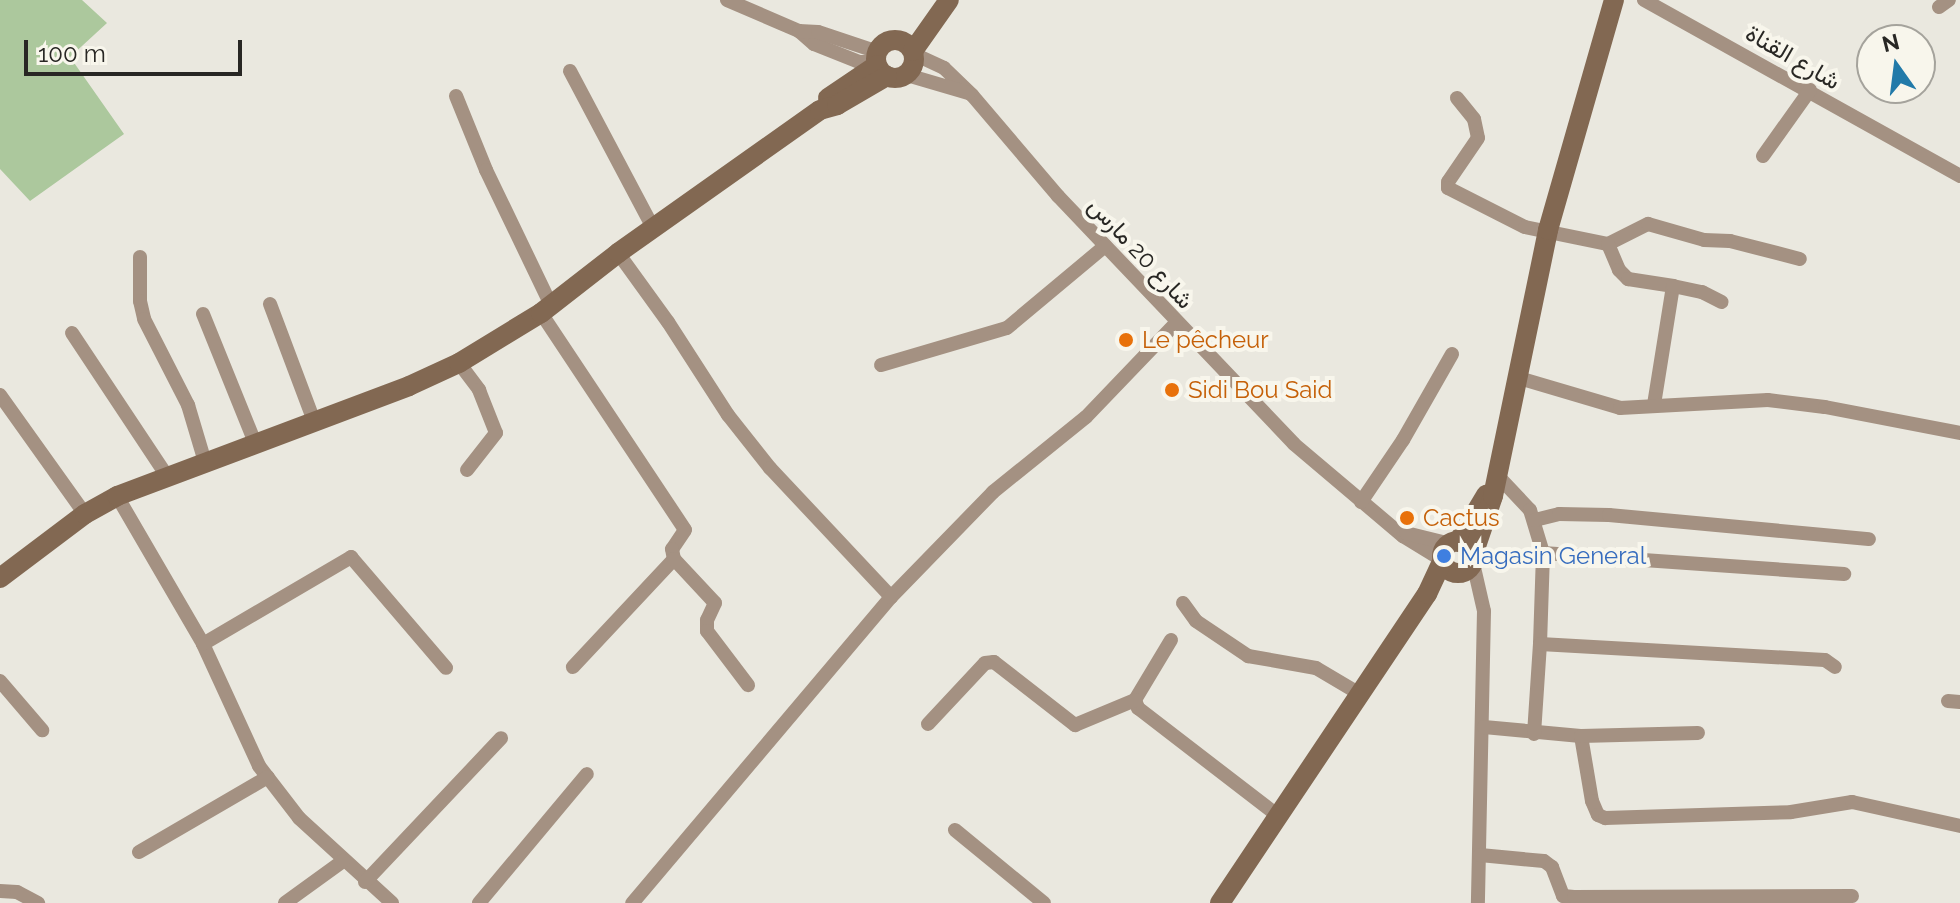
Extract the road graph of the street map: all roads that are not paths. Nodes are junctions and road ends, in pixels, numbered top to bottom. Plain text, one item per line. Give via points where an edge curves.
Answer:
1 (727, 0) edge
2 (940, 0) edge
3 (949, 0) edge
4 (1614, 0) edge
5 (1644, 0) edge
6 (909, 49) junction
7 (885, 66) junction
8 (570, 71) dead end
9 (1810, 90) junction
10 (972, 95) junction
11 (456, 96) dead end
12 (1457, 98) dead end
13 (1763, 156) dead end
14 (1960, 176) edge
15 (653, 228) junction
16 (1548, 230) junction
17 (1608, 244) junction
18 (1105, 246) junction
19 (618, 253) junction
20 (140, 257) dead end
21 (1800, 259) dead end
22 (1673, 286) junction
23 (1722, 302) dead end
24 (270, 304) dead end
25 (546, 309) junction
26 (203, 314) dead end
27 (1176, 323) junction
28 (72, 333) dead end
29 (1452, 354) dead end
30 (459, 363) junction
31 (881, 365) dead end
32 (1519, 378) junction
33 (0, 395) edge
34 (1654, 405) junction
35 (314, 421) junction
36 (1960, 433) edge
37 (255, 443) junction
38 (205, 462) junction
39 (467, 470) dead end
40 (167, 476) junction
41 (1496, 478) junction
42 (117, 496) junction
43 (1361, 502) junction
44 (85, 514) junction
45 (1535, 520) junction
46 (1869, 539) dead end
47 (1543, 553) junction
48 (1456, 557) junction
49 (674, 559) junction
50 (1844, 574) dead end
51 (0, 578) edge
52 (891, 597) junction
53 (1183, 603) dead end
54 (1171, 640) dead end
55 (203, 644) junction
56 (1540, 644) junction
57 (573, 667) dead end
58 (1835, 667) dead end
59 (446, 668) dead end
60 (0, 681) edge
61 (748, 685) dead end
62 (1360, 694) junction
63 (1135, 700) junction
64 (928, 724) dead end
65 (1484, 727) junction
66 (42, 730) dead end
67 (1698, 733) dead end
68 (1534, 734) junction
69 (1581, 736) junction
70 (501, 738) dead end
71 (587, 774) dead end
72 (268, 777) junction
73 (1278, 816) junction
74 (1960, 826) edge
75 (955, 830) dead end
76 (139, 852) dead end
77 (1480, 855) junction
78 (343, 861) junction
79 (365, 882) junction
80 (0, 891) edge
81 (1852, 896) dead end
82 (38, 903) edge
83 (285, 903) edge
84 (392, 903) edge
85 (479, 903) edge
86 (632, 903) edge
87 (1044, 903) edge
88 (1220, 903) edge
89 (1478, 903) edge

1 - 7 street via 799,31 818,32
2 - 6 main road
3 - 6 main road
4 - 16 main road
5 - 9 street, شارع القناة
6 - 7 main road via 913,65
6 - 7 main road via 885,43
6 - 10 street, شارع 20 مارس via 944,68
7 - 10 street
7 - 15 main road via 829,96 820,110
8 - 15 street
9 - 13 street
9 - 14 street, شارع القناة
10 - 18 street, شارع 20 مارس
11 - 25 street
12 - 16 street via 1474,119 1478,138 1448,188 1525,227
15 - 19 main road
16 - 17 street
16 - 32 main road
17 - 21 street via 1648,224
17 - 22 street via 1628,279
18 - 27 street, شارع 20 مارس
18 - 31 street via 1007,328
19 - 25 main road
19 - 52 street via 770,468
20 - 38 street via 144,319 188,405
22 - 23 street
22 - 34 street
24 - 35 street
25 - 30 main road
25 - 49 street via 683,524 683,535 672,549
26 - 37 street
27 - 43 street, شارع 20 مارس via 1253,404
27 - 52 street via 1094,410 993,492
28 - 40 street
29 - 43 street
30 - 35 main road
30 - 39 street via 479,390 496,433
32 - 34 street via 1620,408
32 - 41 main road
33 - 44 street
34 - 36 street via 1768,400
35 - 37 main road
37 - 38 main road
38 - 40 main road
40 - 42 main road
41 - 45 street via 1521,499
41 - 48 main road
42 - 44 main road
42 - 55 street
43 - 48 street, شارع 20 مارس via 1394,529
44 - 51 main road
45 - 46 street via 1559,514 1609,515
45 - 47 street
47 - 50 street
47 - 56 street
48 - 62 main road
48 - 65 street via 1484,611
49 - 57 street
49 - 61 street via 715,603 707,631
52 - 86 street
53 - 62 street via 1196,621 1248,656 1316,668
54 - 63 street
55 - 59 street via 351,557
55 - 72 street
56 - 58 street via 1825,660
56 - 68 street
60 - 66 street
62 - 73 main road
63 - 64 street via 1075,725 994,662 985,663
63 - 73 street via 1138,708
65 - 68 street
65 - 77 street
67 - 69 street
68 - 69 street
69 - 74 street via 1592,801 1605,818 1791,812 1852,802
70 - 79 street
71 - 85 street
72 - 76 street
72 - 78 street via 299,818
73 - 88 main road
75 - 87 street
77 - 81 street via 1544,861 1552,867 1563,896
77 - 89 street
78 - 79 street
78 - 83 street
79 - 84 street
80 - 82 street via 17,892

